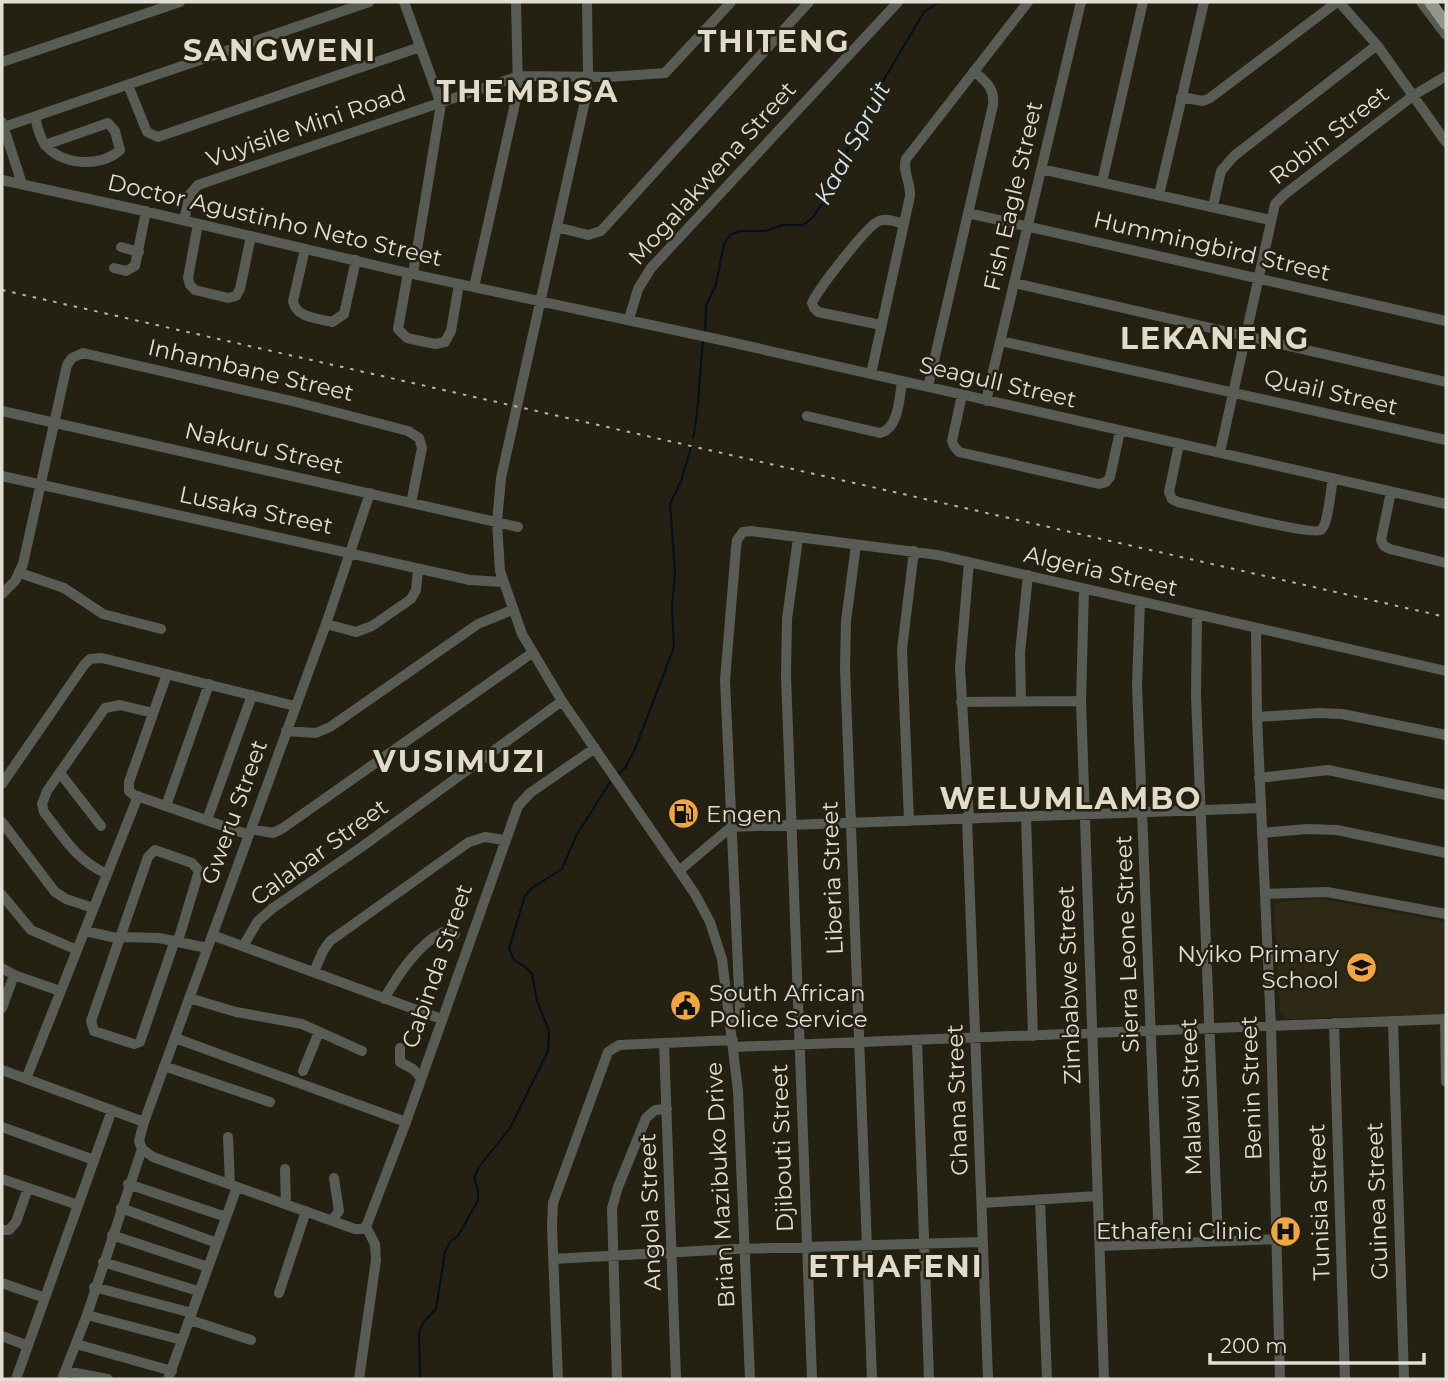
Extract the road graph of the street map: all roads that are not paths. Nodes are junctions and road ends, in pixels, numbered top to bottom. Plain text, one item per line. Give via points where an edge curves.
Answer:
1 (180, 2) edge
2 (369, 2) edge
3 (404, 2) edge
4 (516, 2) edge
5 (587, 2) edge
6 (731, 2) edge
7 (809, 2) edge
8 (898, 2) edge
9 (1028, 2) edge
10 (1081, 2) edge
11 (1143, 2) edge
12 (1204, 2) edge
13 (1338, 2) edge
14 (1421, 2) edge
15 (1430, 2) edge
16 (1446, 24) edge
17 (1446, 36) edge
18 (1377, 45) junction
19 (420, 47) junction
20 (2, 62) edge
21 (974, 71) junction
22 (519, 76) junction
23 (588, 76) junction
24 (1446, 76) edge
25 (128, 85) junction
26 (1414, 95) junction
27 (1181, 97) junction
28 (440, 104) junction
29 (35, 117) junction
30 (3, 125) edge
31 (1446, 142) edge
32 (45, 145) junction
33 (1041, 169) junction
34 (2, 180) edge
35 (1102, 182) junction
36 (22, 184) junction
37 (1159, 195) junction
38 (1213, 206) junction
39 (146, 211) junction
40 (968, 213) junction
41 (184, 220) junction
42 (1270, 220) junction
43 (198, 224) junction
44 (904, 224) junction
45 (557, 227) junction
46 (1027, 227) junction
47 (251, 236) junction
48 (121, 247) dead end
49 (304, 250) junction
50 (139, 252) junction
51 (356, 260) junction
52 (114, 268) dead end
53 (411, 274) junction
54 (1258, 278) junction
55 (1014, 283) junction
56 (459, 284) junction
57 (474, 287) junction
58 (540, 300) junction
59 (629, 319) junction
60 (1446, 321) edge
61 (881, 326) junction
62 (1245, 335) junction
63 (1001, 341) junction
64 (871, 374) junction
65 (902, 382) junction
66 (1446, 382) edge
67 (928, 387) junction
68 (1233, 391) junction
69 (962, 395) junction
70 (986, 401) junction
71 (2, 411) edge
72 (807, 416) dead end
73 (55, 423) junction
74 (1120, 431) junction
75 (1446, 440) edge
76 (1179, 444) junction
77 (1220, 452) junction
78 (2, 476) edge
79 (1333, 478) junction
80 (41, 485) junction
81 (1391, 492) junction
82 (370, 493) junction
83 (411, 503) junction
84 (1446, 504) edge
85 (497, 522) junction
86 (518, 527) dead end
87 (798, 537) junction
88 (856, 545) junction
89 (914, 551) junction
90 (350, 552) junction
91 (969, 562) junction
92 (1446, 562) edge
93 (418, 569) junction
94 (20, 573) junction
95 (1028, 575) junction
96 (502, 582) junction
97 (1084, 589) junction
98 (2, 594) edge
99 (1140, 602) junction
100 (512, 610) junction
101 (1197, 615) junction
102 (326, 624) junction
103 (161, 629) dead end
104 (1256, 629) junction
105 (532, 653) junction
106 (1446, 671) edge
107 (167, 674) junction
108 (209, 684) junction
109 (252, 695) junction
110 (562, 701) junction
111 (1021, 701) junction
112 (1080, 701) junction
113 (961, 702) junction
114 (295, 706) junction
115 (153, 713) junction
116 (1257, 717) junction
117 (286, 731) junction
118 (1446, 735) edge
119 (595, 748) junction
120 (60, 773) junction
121 (1259, 778) junction
122 (2, 783) edge
123 (1446, 795) edge
124 (138, 796) junction
125 (166, 806) junction
126 (1261, 808) junction
127 (1200, 810) junction
128 (1143, 812) junction
129 (1084, 814) junction
130 (1026, 817) junction
131 (968, 819) junction
132 (207, 820) junction
133 (909, 821) junction
134 (2, 822) edge
135 (851, 824) junction
136 (793, 825) junction
137 (101, 826) dead end
138 (731, 827) junction
139 (250, 832) junction
140 (1262, 832) junction
141 (504, 841) junction
142 (1446, 853) edge
143 (680, 870) junction
144 (107, 874) junction
145 (1266, 894) junction
146 (2, 895) edge
147 (93, 908) junction
148 (1446, 914) edge
149 (85, 931) junction
150 (455, 934) dead end
151 (212, 935) junction
152 (121, 938) junction
153 (176, 941) junction
154 (243, 946) junction
155 (207, 948) junction
156 (77, 950) junction
157 (2, 968) edge
158 (314, 972) junction
159 (14, 975) junction
160 (60, 991) junction
161 (189, 998) junction
162 (384, 999) junction
163 (2, 1008) edge
164 (740, 1012) dead end
165 (441, 1019) junction
166 (1446, 1019) edge
167 (1393, 1022) junction
168 (1334, 1023) junction
169 (1271, 1027) junction
170 (1209, 1030) junction
171 (318, 1032) junction
172 (1151, 1032) junction
173 (1092, 1033) junction
174 (1033, 1036) junction
175 (175, 1038) junction
176 (976, 1038) junction
177 (917, 1041) junction
178 (664, 1043) junction
179 (859, 1043) junction
180 (733, 1044) junction
181 (800, 1046) junction
182 (400, 1048) dead end
183 (362, 1051) dead end
184 (164, 1066) junction
185 (2, 1070) edge
186 (303, 1071) dead end
187 (421, 1077) junction
188 (26, 1079) junction
189 (1446, 1082) edge
190 (270, 1102) dead end
191 (667, 1109) junction
192 (111, 1110) junction
193 (144, 1122) junction
194 (405, 1122) junction
195 (2, 1127) edge
196 (228, 1137) dead end
197 (141, 1147) junction
198 (94, 1160) junction
199 (285, 1169) dead end
200 (334, 1178) dead end
201 (2, 1179) edge
202 (128, 1184) junction
203 (233, 1186) junction
204 (27, 1188) junction
205 (1097, 1195) junction
206 (1040, 1200) junction
207 (982, 1203) junction
208 (286, 1204) junction
209 (78, 1205) junction
210 (121, 1208) junction
211 (306, 1211) junction
212 (226, 1217) junction
213 (331, 1220) junction
214 (363, 1228) junction
215 (2, 1230) edge
216 (112, 1236) junction
217 (1276, 1239) junction
218 (1218, 1241) junction
219 (217, 1242) junction
220 (982, 1242) junction
221 (1159, 1243) junction
222 (925, 1244) junction
223 (866, 1245) junction
224 (1100, 1246) junction
225 (807, 1248) junction
226 (744, 1249) junction
227 (672, 1253) junction
228 (612, 1256) junction
229 (553, 1259) junction
230 (103, 1262) junction
231 (208, 1267) junction
232 (2, 1283) edge
233 (94, 1287) junction
234 (198, 1291) junction
235 (279, 1293) dead end
236 (46, 1298) junction
237 (87, 1315) junction
238 (191, 1317) junction
239 (2, 1336) edge
240 (183, 1340) junction
241 (251, 1340) dead end
242 (76, 1344) junction
243 (28, 1346) junction
244 (64, 1375) edge
245 (170, 1375) edge
246 (16, 1379) edge
247 (108, 1379) edge
248 (359, 1379) edge
249 (558, 1379) edge
250 (617, 1379) edge
251 (676, 1379) edge
252 (750, 1379) edge
253 (812, 1379) edge
254 (872, 1379) edge
255 (929, 1379) edge
256 (988, 1379) edge
257 (1047, 1379) edge
258 (1104, 1379) edge
259 (1280, 1379) edge
260 (1345, 1379) edge
261 (1404, 1379) edge

1 - 20 street
2 - 25 street
3 - 19 street
4 - 22 street
5 - 23 street, Brian Mazibuko Drive
6 - 23 street, Vuyisile Mini Road via 665,73
7 - 45 street via 601,231 588,235
8 - 59 street, Mogalakwena Street via 651,268 638,289
9 - 21 street
10 - 33 street, Fish Eagle Street
11 - 35 street
12 - 27 street
13 - 18 street
13 - 27 street via 1210,99
14 - 17 street
15 - 16 main road
18 - 26 street
18 - 38 street via 1234,156 1219,177
19 - 25 street via 154,137 144,128
19 - 28 street
21 - 40 street via 991,87 994,97
21 - 44 street via 906,159 910,190
22 - 23 street, Vuyisile Mini Road
22 - 28 street, Vuyisile Mini Road
22 - 57 street
23 - 45 street, Brian Mazibuko Drive
24 - 26 street, Robin Street
25 - 29 street
26 - 31 street
26 - 42 street, Robin Street via 1285,194 1275,204
27 - 37 street
28 - 41 street, Vuyisile Mini Road via 198,185 190,194
28 - 53 street
29 - 30 street
29 - 32 street
30 - 36 street
32 - 32 street via 82,163 120,150 108,123
33 - 35 street
33 - 46 street, Fish Eagle Street
34 - 36 street, Doctor Agustinho Neto Street
35 - 37 street
36 - 39 street, Doctor Agustinho Neto Street
37 - 38 street
38 - 42 street
39 - 41 street, Doctor Agustinho Neto Street
39 - 50 street
40 - 46 street, Hummingbird Street
40 - 67 street
41 - 43 street, Doctor Agustinho Neto Street
42 - 54 street, Robin Street
43 - 47 street, Doctor Agustinho Neto Street
43 - 47 street via 190,285 228,298 240,289
44 - 61 street
44 - 61 street via 886,220 874,224 812,303 818,312
45 - 58 street, Brian Mazibuko Drive
46 - 54 street, Hummingbird Street
46 - 55 street, Fish Eagle Street
47 - 49 street, Doctor Agustinho Neto Street
48 - 50 street
49 - 51 street, Doctor Agustinho Neto Street
49 - 51 street via 295,309 332,322 344,314
50 - 52 street via 129,270
51 - 53 street, Doctor Agustinho Neto Street
53 - 56 street, Doctor Agustinho Neto Street
53 - 56 street via 398,324 401,333 435,344 445,342 451,331
54 - 60 street, Hummingbird Street
54 - 62 street, Robin Street
55 - 62 street
55 - 63 street, Fish Eagle Street
56 - 57 street, Doctor Agustinho Neto Street
57 - 58 street, Doctor Agustinho Neto Street
58 - 59 street, Seagull Street
58 - 85 street, Brian Mazibuko Drive via 503,467
59 - 64 street, Seagull Street
61 - 64 street
62 - 66 street
62 - 68 street, Robin Street
63 - 68 street, Quail Street
63 - 70 street, Fish Eagle Street
64 - 65 street, Seagull Street
65 - 67 street, Seagull Street
65 - 72 street via 893,425 886,432
67 - 69 street, Seagull Street
68 - 75 street, Quail Street
68 - 77 street, Robin Street
69 - 70 street, Seagull Street
69 - 74 street via 952,441 956,450 965,454 1103,484 1110,477
70 - 74 street, Seagull Street
71 - 73 street, Nakuru Street
73 - 80 street
73 - 82 street, Nakuru Street
73 - 83 street, Inhambane Street via 67,365 88,353 408,431 419,438 422,448
74 - 76 street, Seagull Street
76 - 77 street, Seagull Street
76 - 79 street via 1169,492 1172,499 1282,526 1321,530
77 - 79 street, Seagull Street
78 - 80 street, Lusaka Street
79 - 81 street, Seagull Street
80 - 90 street, Lusaka Street
80 - 94 street
81 - 84 street, Seagull Street
81 - 92 street via 1381,540 1384,546
82 - 83 street, Nakuru Street
82 - 90 street, Gweru Street
83 - 85 street, Nakuru Street
85 - 86 street, Nakuru Street
85 - 96 street, Brian Mazibuko Drive
87 - 88 street, Algeria Street
87 - 136 street, Djibouti Street via 786,645
87 - 138 street, Algeria Street via 748,531 737,540 726,664
88 - 89 street, Algeria Street
88 - 135 street, Liberia Street via 844,643
89 - 91 street, Algeria Street
89 - 133 street via 902,649
90 - 93 street, Lusaka Street
90 - 102 street, Gweru Street
91 - 95 street, Algeria Street
91 - 113 street, Ghana Street via 960,652
93 - 96 street, Lusaka Street
93 - 102 street via 411,599 372,626 356,632
94 - 98 street
94 - 103 street via 64,588 103,614
95 - 97 street, Algeria Street
95 - 111 street via 1020,653
96 - 100 street, Brian Mazibuko Drive
97 - 99 street, Algeria Street
97 - 112 street, Zimbabwe Street
99 - 101 street, Algeria Street
99 - 128 street, Sierra Leone Street via 1137,671
100 - 105 street, Brian Mazibuko Drive
100 - 117 street via 478,624 330,727 308,733
101 - 104 street, Algeria Street
101 - 127 street, Malawi Street
102 - 114 street, Gweru Street
104 - 106 street, Algeria Street
104 - 116 street, Benin Street
105 - 110 street, Brian Mazibuko Drive
105 - 139 street via 283,828 273,833
107 - 108 street
107 - 115 street
107 - 122 street via 90,659
108 - 109 street
108 - 125 street
109 - 114 street
109 - 132 street
110 - 119 street, Brian Mazibuko Drive
110 - 154 street, Calabar Street via 273,908 258,921
111 - 112 street
111 - 113 street
112 - 129 street, Zimbabwe Street
113 - 131 street, Ghana Street
114 - 117 street, Gweru Street
115 - 120 street via 120,705 105,708
115 - 124 street via 128,785
116 - 118 street via 1342,714
116 - 121 street, Benin Street
117 - 139 street, Gweru Street
119 - 141 street, Cabinda Street via 523,799
119 - 143 street, Brian Mazibuko Drive
120 - 137 street
120 - 144 street via 42,807 80,858
121 - 123 street via 1328,770
121 - 126 street, Benin Street
124 - 125 street
124 - 144 street
125 - 132 street
126 - 127 street
126 - 140 street, Benin Street
127 - 128 street
127 - 170 street, Malawi Street
128 - 129 street
128 - 172 street, Sierra Leone Street
129 - 130 street
129 - 173 street, Zimbabwe Street
130 - 131 street
130 - 174 street
131 - 133 street
131 - 176 street, Ghana Street
132 - 139 street
133 - 135 street
134 - 147 street via 55,892
135 - 136 street
135 - 179 street, Liberia Street
136 - 138 street
136 - 181 street, Djibouti Street
138 - 143 street
138 - 164 street
139 - 151 street, Gweru Street
140 - 142 street via 1337,830
140 - 145 street, Benin Street
141 - 158 street via 485,837 469,842 330,941
141 - 165 street, Cabinda Street
143 - 180 street, Brian Mazibuko Drive via 716,940
144 - 147 street
145 - 148 street via 1327,892
145 - 169 street, Benin Street
146 - 156 street via 30,930
147 - 149 street
149 - 152 street
149 - 156 street
150 - 162 street via 443,932 431,940
151 - 154 street
151 - 155 street, Gweru Street
152 - 153 street
152 - 153 street via 148,857 158,850 195,865 199,871
152 - 153 street via 91,1027 97,1033 137,1044
153 - 155 street
154 - 158 street
155 - 161 street, Gweru Street
156 - 160 street
157 - 159 street
158 - 162 street
159 - 160 street
159 - 163 street
160 - 188 street
161 - 171 street via 302,1024
161 - 175 street, Gweru Street
162 - 165 street
165 - 187 street, Cabinda Street
166 - 167 street
166 - 189 street
167 - 168 street
167 - 261 street, Guinea Street
168 - 169 street
168 - 260 street, Tunisia Street
169 - 170 street
169 - 217 street, Benin Street
170 - 172 street
170 - 218 street, Malawi Street
171 - 183 street
171 - 186 street
172 - 173 street
172 - 221 street, Sierra Leone Street
173 - 174 street
173 - 205 street, Zimbabwe Street
174 - 176 street
175 - 184 street, Gweru Street
175 - 194 street
176 - 177 street
176 - 207 street, Ghana Street
177 - 179 street
177 - 222 street
178 - 180 street
178 - 191 street, Angola Street
178 - 229 street via 619,1045 606,1056 555,1195
179 - 181 street
179 - 223 street, Liberia Street
180 - 181 street
180 - 226 street, Brian Mazibuko Drive
181 - 225 street, Djibouti Street
182 - 187 street via 400,1062
184 - 190 street
184 - 193 street, Gweru Street
185 - 188 street
187 - 194 street, Cabinda Street
188 - 192 street
191 - 227 street, Angola Street
191 - 228 street via 652,1111 646,1118 618,1187 612,1208
192 - 193 street
192 - 198 street
193 - 197 street, Gweru Street
194 - 214 street, Cabinda Street
195 - 198 street
196 - 203 street
197 - 202 street, Gweru Street
197 - 203 street via 153,1157
198 - 209 street
199 - 208 street
200 - 213 street via 339,1211
201 - 204 street
202 - 210 street, Gweru Street
202 - 212 street
203 - 208 street
203 - 212 street
204 - 209 street
204 - 215 street via 15,1225
205 - 206 street
205 - 224 street, Zimbabwe Street
206 - 207 street
206 - 257 street
207 - 220 street, Ghana Street
208 - 211 street
209 - 236 street
210 - 216 street, Gweru Street
210 - 219 street
211 - 213 street
211 - 235 street
212 - 219 street
213 - 214 street
214 - 248 street via 375,1244 376,1259
216 - 230 street, Gweru Street
216 - 231 street
217 - 218 street
217 - 259 street, Benin Street
218 - 221 street
219 - 231 street
220 - 222 street
220 - 256 street, Ghana Street
221 - 224 street
222 - 223 street
222 - 255 street
223 - 225 street
223 - 254 street, Liberia Street
224 - 258 street, Zimbabwe Street
225 - 226 street
225 - 253 street, Djibouti Street
226 - 227 street
226 - 252 street, Brian Mazibuko Drive
227 - 228 street
227 - 251 street, Angola Street
228 - 229 street
228 - 250 street
229 - 249 street
230 - 233 street, Gweru Street
230 - 234 street
231 - 234 street
232 - 236 street
233 - 237 street, Gweru Street
233 - 238 street
234 - 238 street
236 - 243 street
237 - 240 street
237 - 242 street, Gweru Street
238 - 240 street
238 - 241 street
239 - 243 street
240 - 245 street
242 - 244 street, Gweru Street
242 - 245 street
243 - 246 street
244 - 247 street

